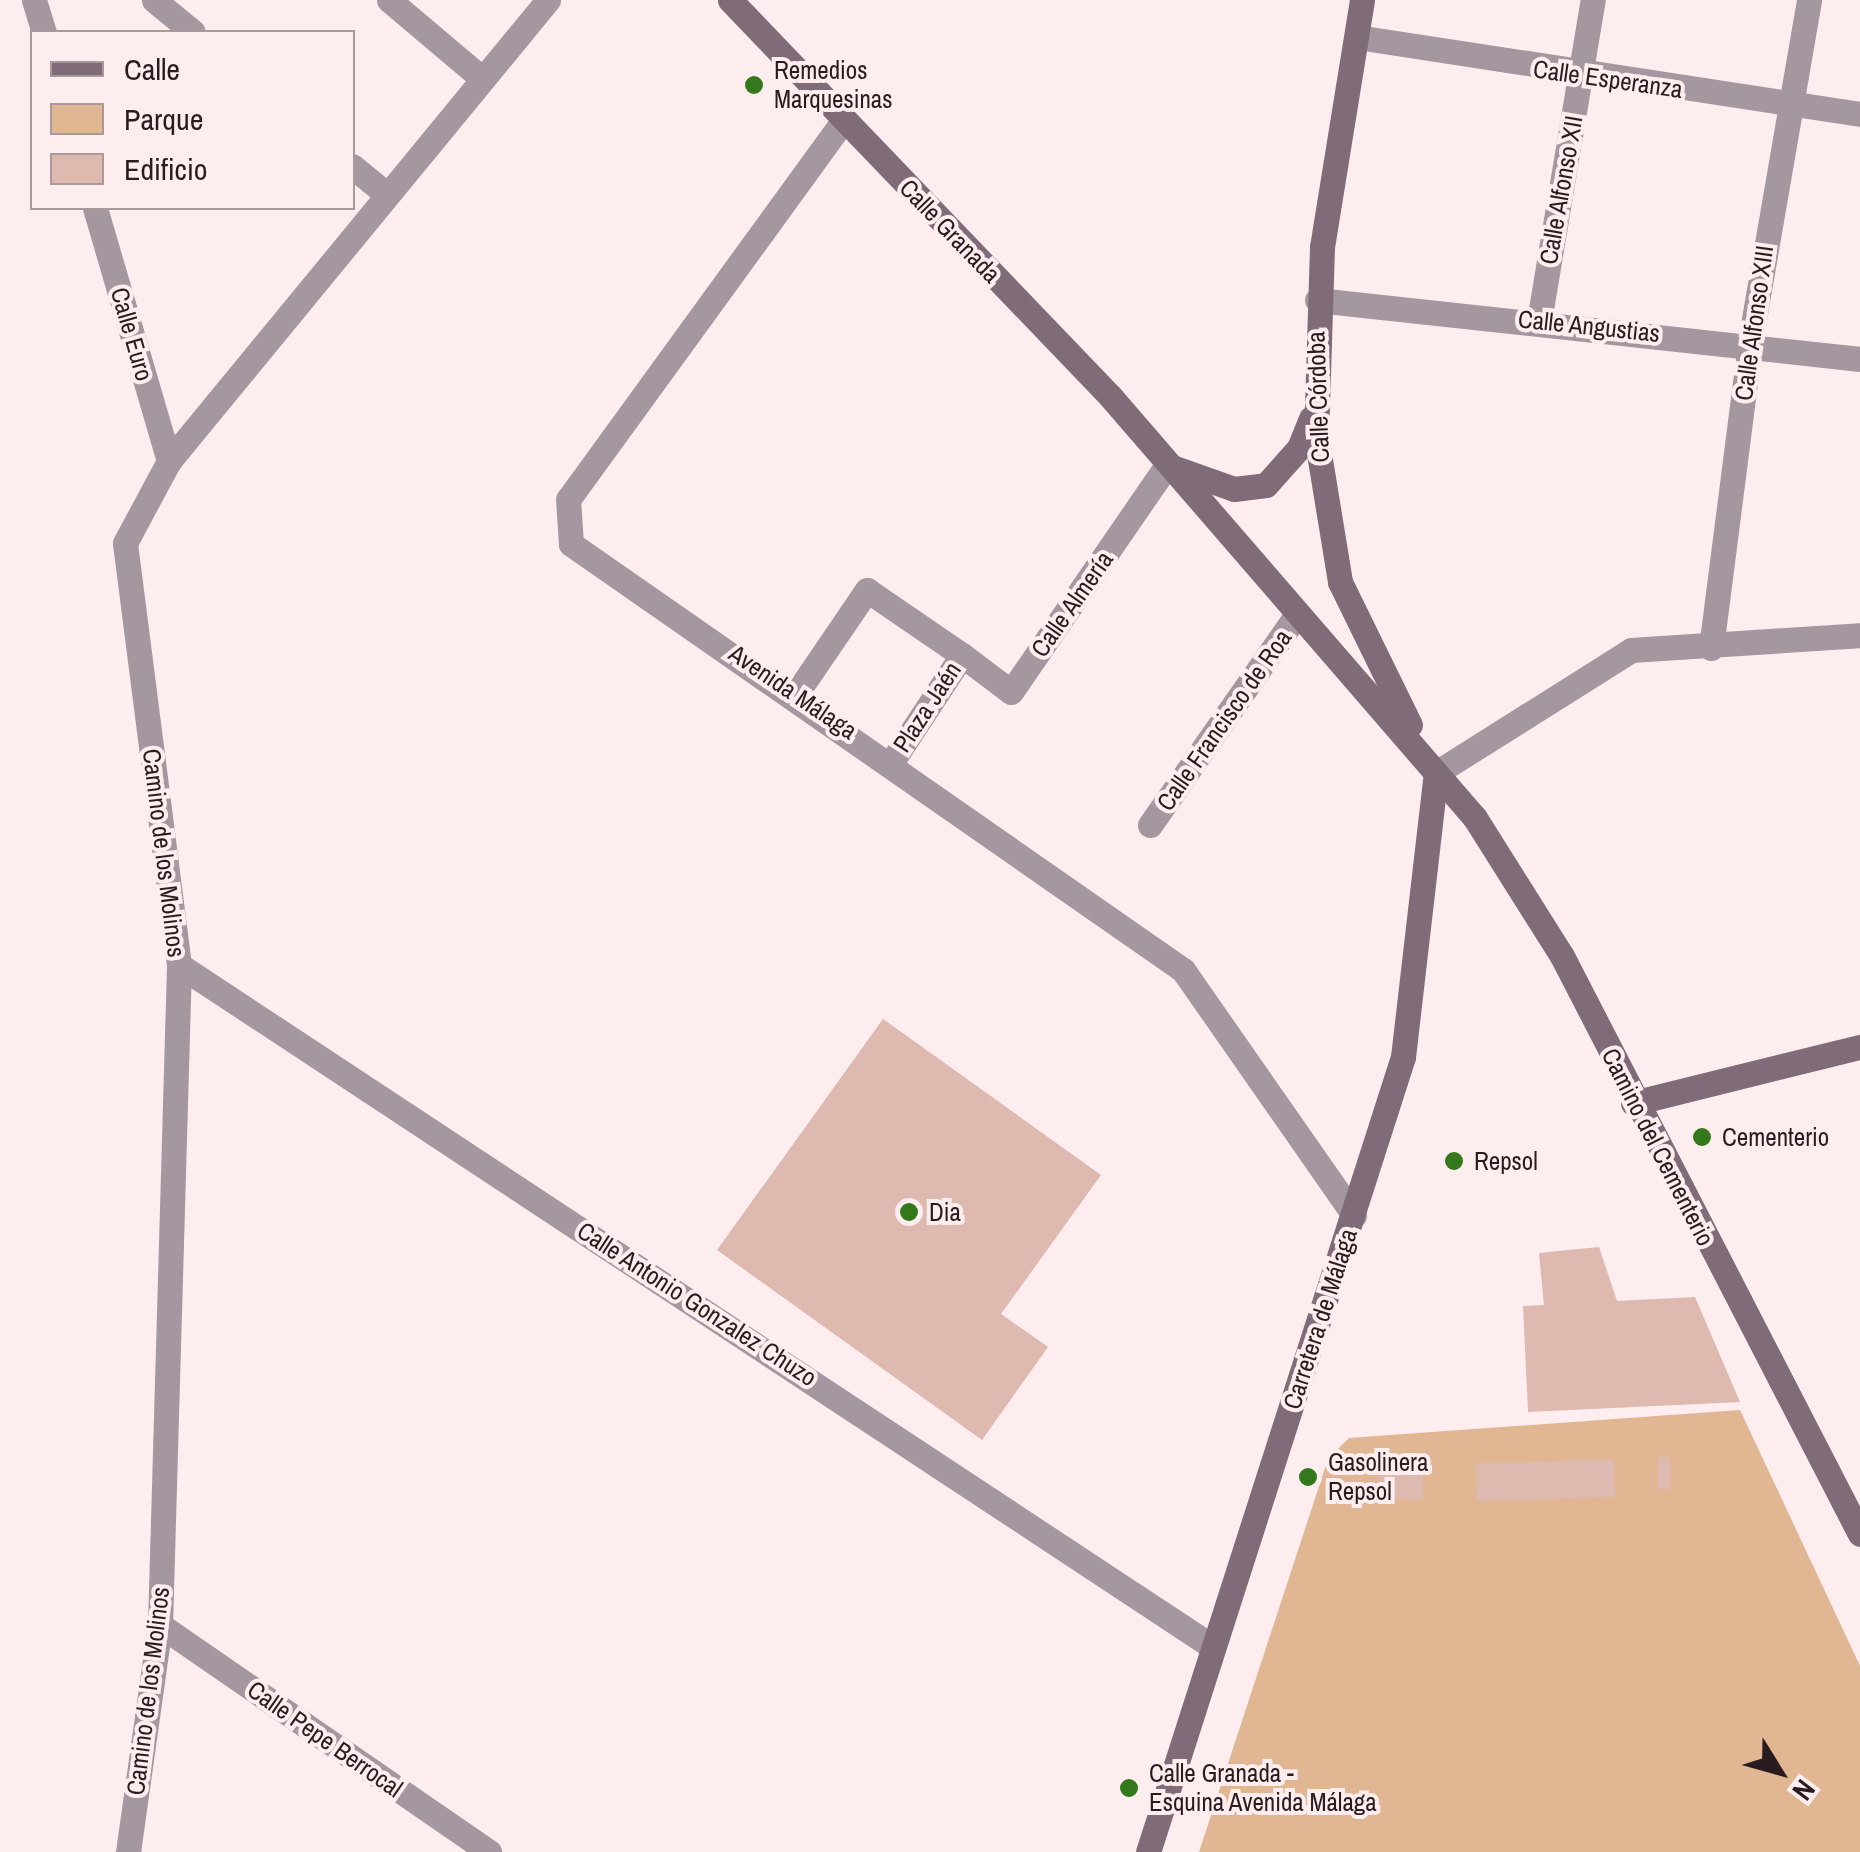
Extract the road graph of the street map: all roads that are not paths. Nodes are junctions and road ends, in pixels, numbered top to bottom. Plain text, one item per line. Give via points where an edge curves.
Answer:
1 (34, 0) edge
2 (154, 0) edge
3 (389, 0) edge
4 (548, 0) edge
5 (730, 0) edge
6 (1362, 0) edge
7 (1592, 0) edge
8 (1809, 0) edge
9 (43, 30) edge
10 (191, 30) edge
11 (1358, 37) junction
12 (480, 77) junction
13 (1580, 78) junction
14 (1788, 102) junction
15 (1860, 114) edge
16 (842, 120) junction
17 (355, 169) edge
18 (384, 193) junction
19 (96, 210) edge
20 (1318, 300) junction
21 (1539, 321) junction
22 (1750, 342) junction
23 (1860, 358) edge
24 (1316, 400) junction
25 (169, 461) junction
26 (1167, 465) junction
27 (1297, 614) junction
28 (1860, 635) edge
29 (1711, 648) junction
30 (962, 655) junction
31 (796, 694) junction
32 (894, 760) junction
33 (1436, 773) junction
34 (1150, 825) dead end
35 (179, 965) junction
36 (1860, 1047) edge
37 (1632, 1103) junction
38 (1354, 1215) junction
39 (1860, 1534) edge
40 (160, 1625) junction
41 (1213, 1647) junction
42 (128, 1852) edge
43 (490, 1852) edge
44 (1148, 1852) edge

1 - 9 street
2 - 10 street
3 - 12 street
4 - 12 street, Camino de los Molinos
5 - 16 street, Calle Granada
6 - 11 street, Calle Córdoba
7 - 13 street, Calle Alfonso XII
8 - 14 street, Calle Alfonso XIII
11 - 13 street, Calle Esperanza
11 - 20 street, Calle Córdoba
12 - 18 street, Camino de los Molinos
13 - 14 street, Calle Esperanza
13 - 21 street, Calle Alfonso XII
14 - 15 street, Calle Esperanza
14 - 22 street, Calle Alfonso XIII
16 - 26 street, Calle Granada
16 - 31 street, Avenida Málaga via 568,499 571,544
17 - 18 street
18 - 25 street, Camino de los Molinos
19 - 25 street, Calle Euro
20 - 21 street, Calle Angustias
20 - 24 street, Calle Córdoba
21 - 22 street, Calle Angustias
22 - 23 street, Calle Angustias
22 - 29 street, Calle Alfonso XIII
24 - 26 street, Calle Granada via 1299,448 1266,485 1234,489
24 - 33 street, Calle Córdoba via 1340,582
25 - 35 street, Camino de los Molinos via 125,543
26 - 27 street, Calle Granada
26 - 30 street, Calle Almería via 1011,692
27 - 33 street, Calle Granada
27 - 34 street, Calle Francisco de Roa
28 - 29 street
29 - 33 street via 1631,650
30 - 31 street, Plaza Jaén via 868,590
30 - 32 street, Plaza Jaén
31 - 32 street, Avenida Málaga
32 - 38 street, Avenida Málaga via 1183,970
33 - 37 street, Camino del Cementerio via 1522,885
33 - 38 street, Carretera de Málaga via 1403,1057
35 - 40 street, Camino de los Molinos
35 - 41 street, Calle Antonio Gonzalez Chuzo
36 - 37 street
37 - 39 street, Camino del Cementerio
38 - 41 street, Carretera de Málaga
40 - 42 street, Camino de los Molinos
40 - 43 street, Calle Pepe Berrocal
41 - 44 street, Carretera de Málaga

